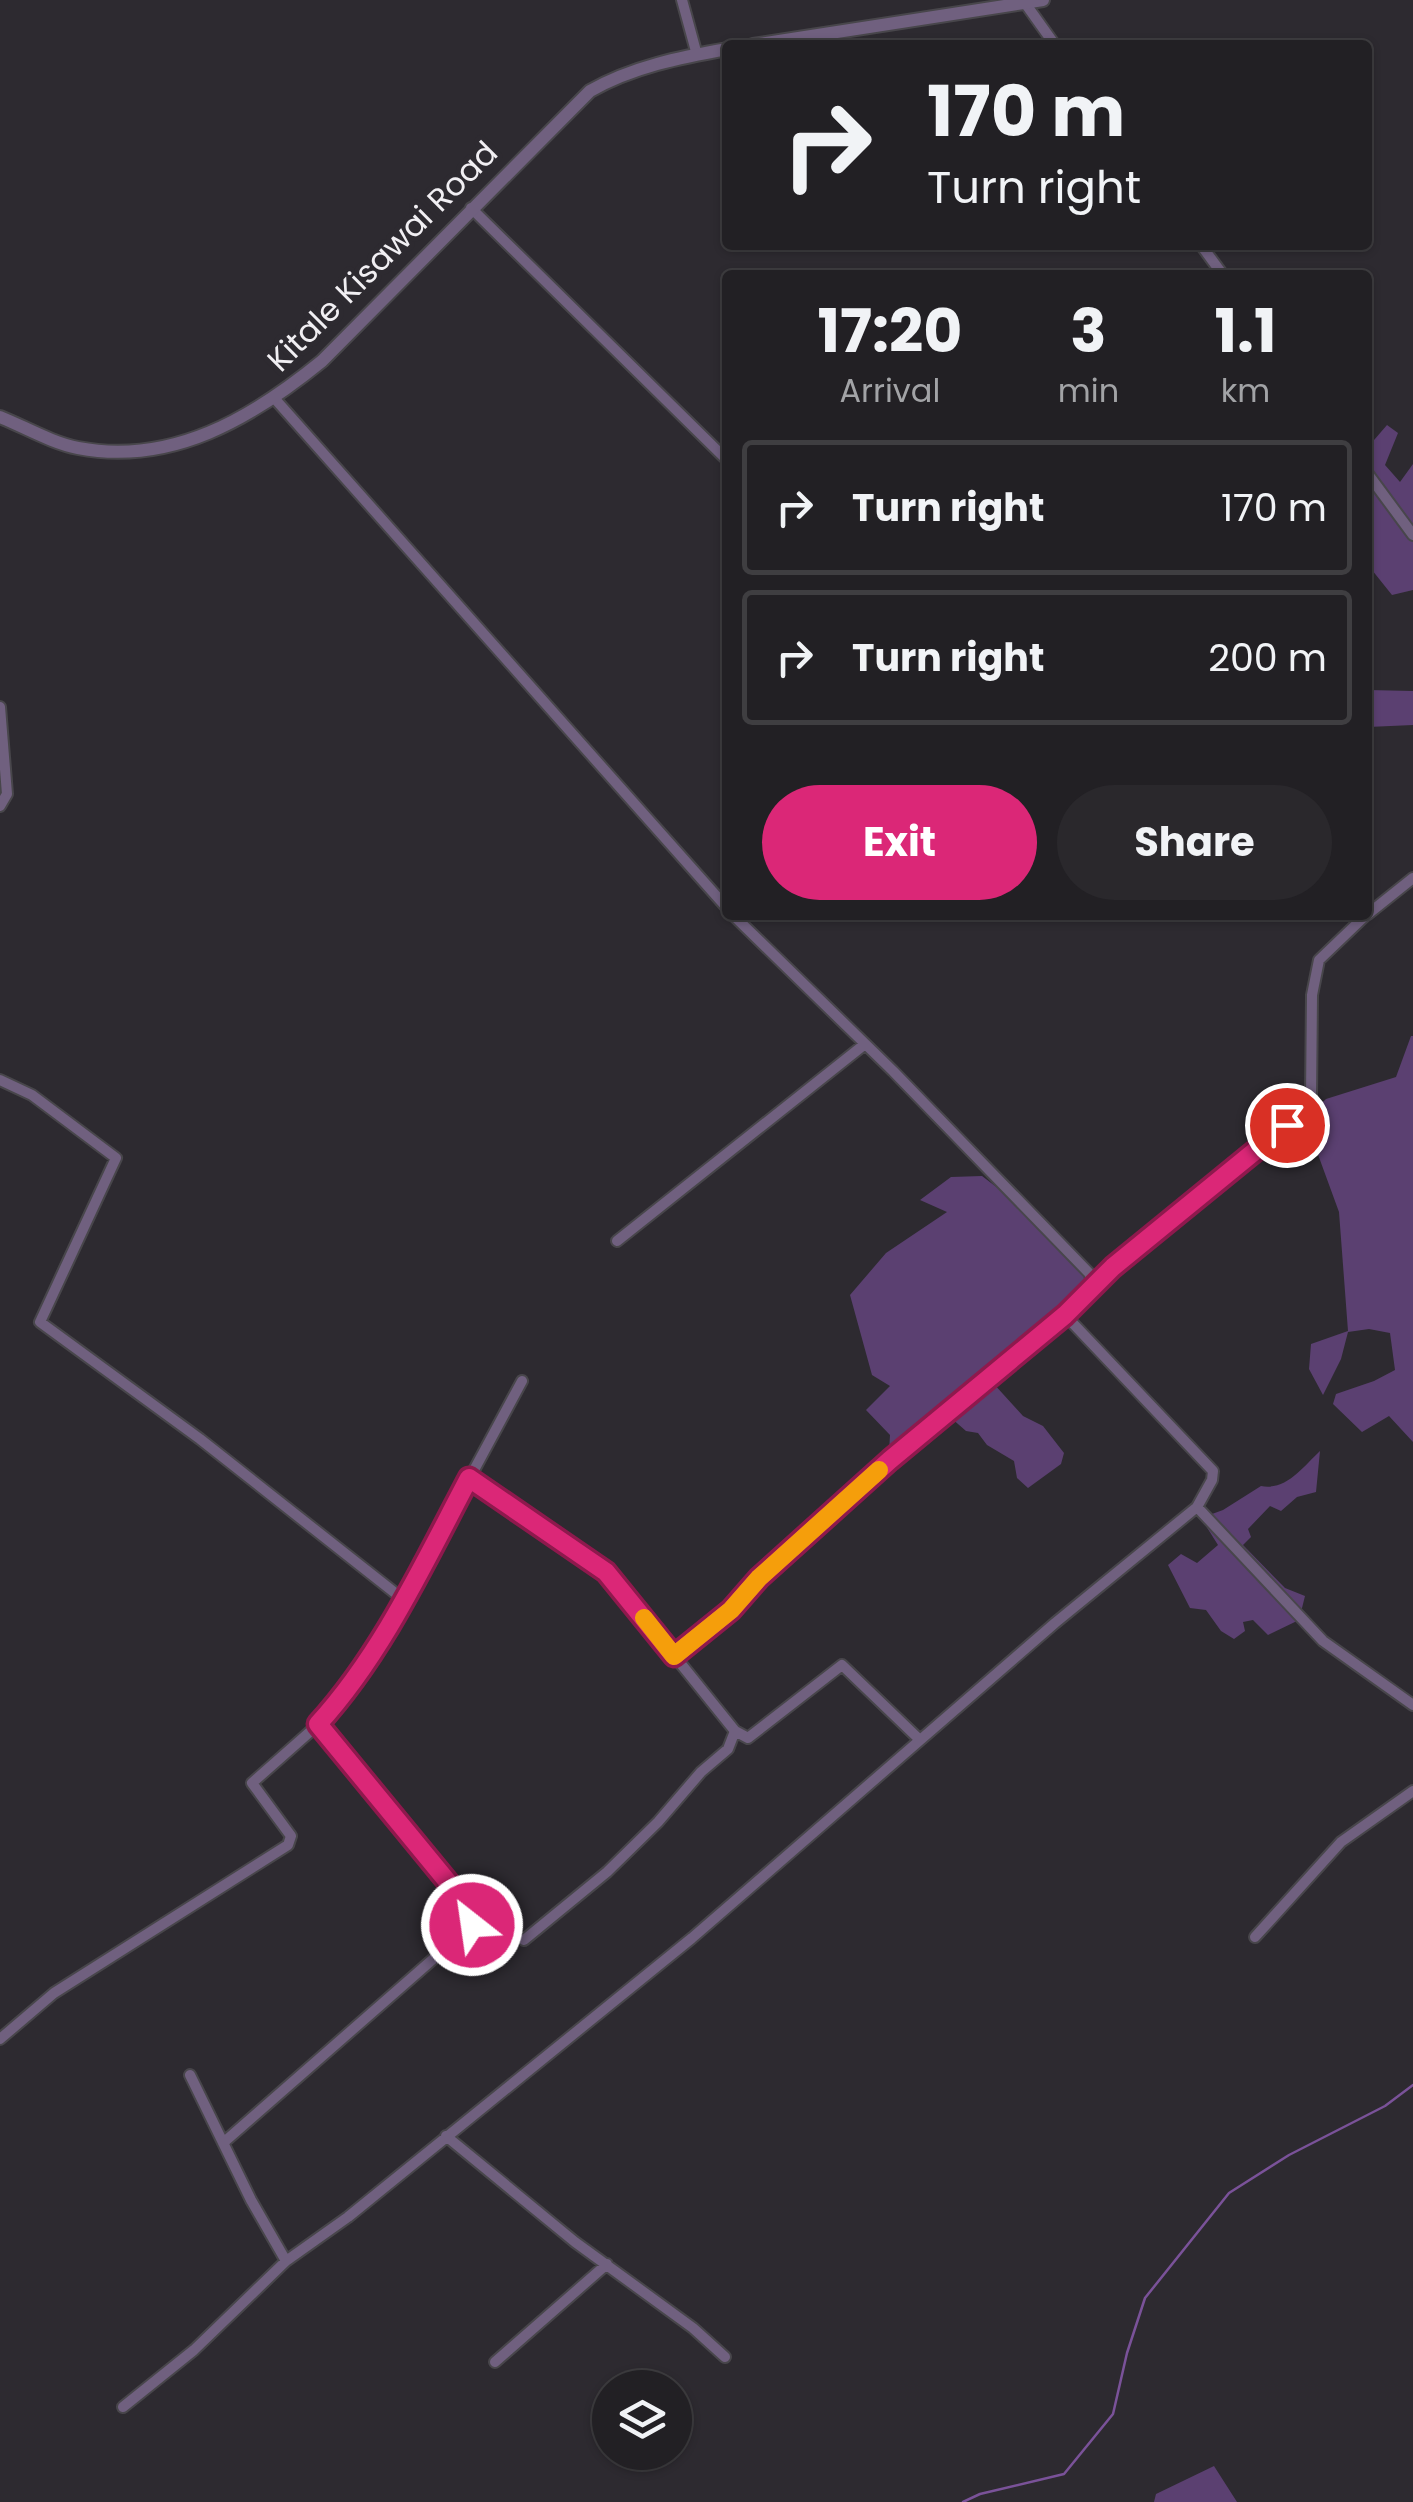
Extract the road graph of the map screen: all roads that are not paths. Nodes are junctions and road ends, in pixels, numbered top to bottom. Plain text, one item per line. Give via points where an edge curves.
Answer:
1 (682, 0) edge
2 (1042, 0) edge
3 (1025, 3) junction
4 (785, 40) edge
5 (1052, 40) edge
6 (722, 51) edge
7 (697, 55) junction
8 (471, 208) junction
9 (276, 399) junction
10 (0, 417) edge
11 (722, 455) edge
12 (1372, 479) edge
13 (1413, 535) edge
14 (0, 707) edge
15 (0, 806) edge
16 (1413, 878) edge
17 (722, 902) edge
18 (1372, 910) edge
19 (738, 920) edge
20 (1361, 920) edge
21 (865, 1044) junction
22 (0, 1080) edge
23 (618, 1241) dead end
24 (1092, 1285) junction
25 (1065, 1315) junction
26 (522, 1381) dead end
27 (469, 1478) junction
28 (1198, 1507) junction
29 (404, 1600) junction
30 (674, 1656) junction
31 (1413, 1705) edge
32 (318, 1724) junction
33 (735, 1731) junction
34 (920, 1740) junction
35 (1413, 1790) edge
36 (1255, 1938) dead end
37 (524, 1940) dead end
38 (0, 2038) edge
39 (190, 2075) dead end
40 (446, 2136) junction
41 (223, 2143) junction
42 (286, 2260) junction
43 (608, 2264) junction
44 (725, 2357) dead end
45 (495, 2362) dead end
46 (122, 2407) dead end

1 - 7 street
2 - 3 street
3 - 4 street
3 - 5 street
6 - 7 street, Kitale Kisawai Road
7 - 8 street, Kitale Kisawai Road via 590,91
8 - 9 street, Kitale Kisawai Road via 322,361
8 - 11 street
9 - 10 street, Kitale Kisawai Road via 215,433 126,453 74,447
9 - 17 street
12 - 13 street
14 - 15 street via 7,794
16 - 18 street
19 - 21 street
20 - 24 street via 1318,960 1311,1098
21 - 23 street
21 - 24 street via 1089,1273
22 - 29 street via 32,1095 116,1158 40,1322
24 - 25 street
25 - 28 street via 1213,1471
25 - 30 street via 890,1460
26 - 27 street
27 - 29 street
27 - 30 street via 606,1572
28 - 31 street via 1323,1641
28 - 34 street
29 - 32 street via 347,1692
30 - 33 street
32 - 38 street via 252,1783 291,1836 288,1845 54,1992
32 - 41 street via 461,1898 473,1914 472,1925
33 - 34 street via 748,1738 842,1665
33 - 37 street via 728,1749 658,1822
34 - 40 street via 692,1938
35 - 36 street via 1340,1842
39 - 41 street
40 - 42 street
40 - 43 street
41 - 42 street
42 - 46 street via 194,2350
43 - 44 street
43 - 45 street

